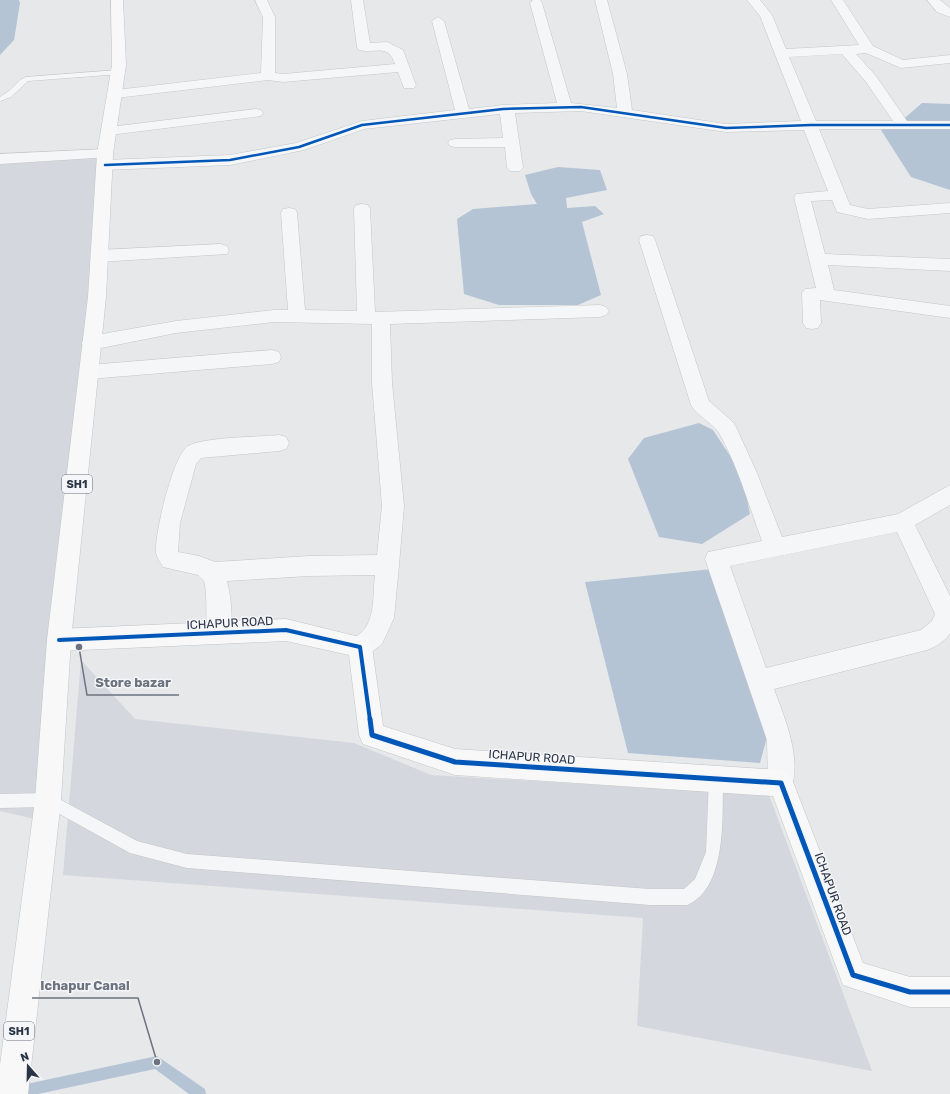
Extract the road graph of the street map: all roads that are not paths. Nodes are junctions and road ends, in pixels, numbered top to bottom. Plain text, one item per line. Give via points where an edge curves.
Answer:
1 (117, 0) edge
2 (261, 0) edge
3 (357, 0) edge
4 (601, 0) edge
5 (753, 0) edge
6 (837, 0) edge
7 (933, 0) edge
8 (536, 3) dead end
9 (950, 13) edge
10 (438, 21) dead end
11 (868, 49) junction
12 (846, 50) junction
13 (783, 53) junction
14 (950, 59) edge
15 (403, 67) junction
16 (118, 72) junction
17 (268, 76) junction
18 (409, 85) dead end
19 (116, 94) junction
20 (0, 99) edge
21 (565, 108) junction
22 (507, 109) junction
23 (256, 113) dead end
24 (463, 113) junction
25 (625, 114) junction
26 (811, 125) junction
27 (903, 125) junction
28 (950, 125) edge
29 (110, 132) junction
30 (511, 142) junction
31 (455, 143) dead end
32 (0, 159) edge
33 (105, 160) junction
34 (515, 168) dead end
35 (838, 195) junction
36 (950, 208) edge
37 (362, 209) dead end
38 (289, 213) dead end
39 (647, 240) dead end
40 (221, 250) dead end
41 (99, 256) junction
42 (818, 259) junction
43 (950, 265) edge
44 (827, 296) junction
45 (600, 311) dead end
46 (950, 312) edge
47 (297, 316) junction
48 (374, 317) junction
49 (812, 323) dead end
50 (91, 343) junction
51 (272, 357) dead end
52 (89, 372) junction
53 (279, 443) dead end
54 (950, 494) edge
55 (902, 522) junction
56 (775, 548) junction
57 (388, 565) junction
58 (212, 572) junction
59 (219, 634) junction
60 (59, 640) junction
61 (360, 647) junction
62 (759, 680) junction
63 (716, 778) junction
64 (781, 783) junction
65 (48, 800) junction
66 (0, 801) edge
67 (950, 992) edge
68 (12, 1094) edge

1 - 16 main road, SH1
2 - 17 street via 269,17
3 - 15 street via 364,47 387,46 398,53
4 - 25 street via 620,74
5 - 13 street via 766,15
6 - 11 street
7 - 9 street via 941,9
8 - 21 street
10 - 24 street
11 - 12 street
11 - 14 street via 901,64
12 - 13 street
12 - 27 street via 871,79
13 - 26 street
15 - 17 street via 283,78
15 - 18 street
16 - 19 main road, SH1
16 - 20 lane via 26,79 19,82 10,96
17 - 19 street
19 - 29 main road, SH1
21 - 22 street
21 - 25 street via 581,107
22 - 24 street
22 - 30 street
23 - 29 street
24 - 33 street via 362,125 300,147 230,160
25 - 26 street via 726,128
26 - 27 street
26 - 35 street
27 - 28 street
29 - 33 main road, SH1
30 - 31 street
30 - 34 street
32 - 33 street
33 - 41 main road, SH1
35 - 36 street via 843,208 868,214
35 - 42 street via 802,197
37 - 48 street
38 - 47 street
39 - 56 street via 701,405 726,427 747,473
40 - 41 street
41 - 50 main road, SH1
42 - 43 street
42 - 44 street
44 - 46 street
44 - 49 street via 811,293
45 - 48 street
47 - 48 street
47 - 50 street via 274,316 176,327
48 - 57 street via 393,506
50 - 52 main road, SH1
51 - 52 street
52 - 60 main road, SH1
53 - 58 street via 202,449 194,452 187,461 169,523 167,554 171,560 206,568
54 - 55 street
55 - 56 street
55 - 62 street via 947,614 940,629 927,639
56 - 62 street via 716,559
57 - 58 street via 309,566
57 - 61 street via 382,618 374,636
58 - 59 street via 218,584
59 - 60 main road, ICHAPUR ROAD
59 - 61 main road, ICHAPUR ROAD via 286,630
60 - 65 main road, SH1
61 - 63 main road, ICHAPUR ROAD via 372,735 455,762
62 - 64 street via 780,740
63 - 64 main road, ICHAPUR ROAD
63 - 65 lane via 713,852 700,884 687,897 650,897 187,861 135,848
64 - 67 main road, ICHAPUR ROAD via 853,975 910,992
65 - 66 lane
65 - 68 main road, SH1

